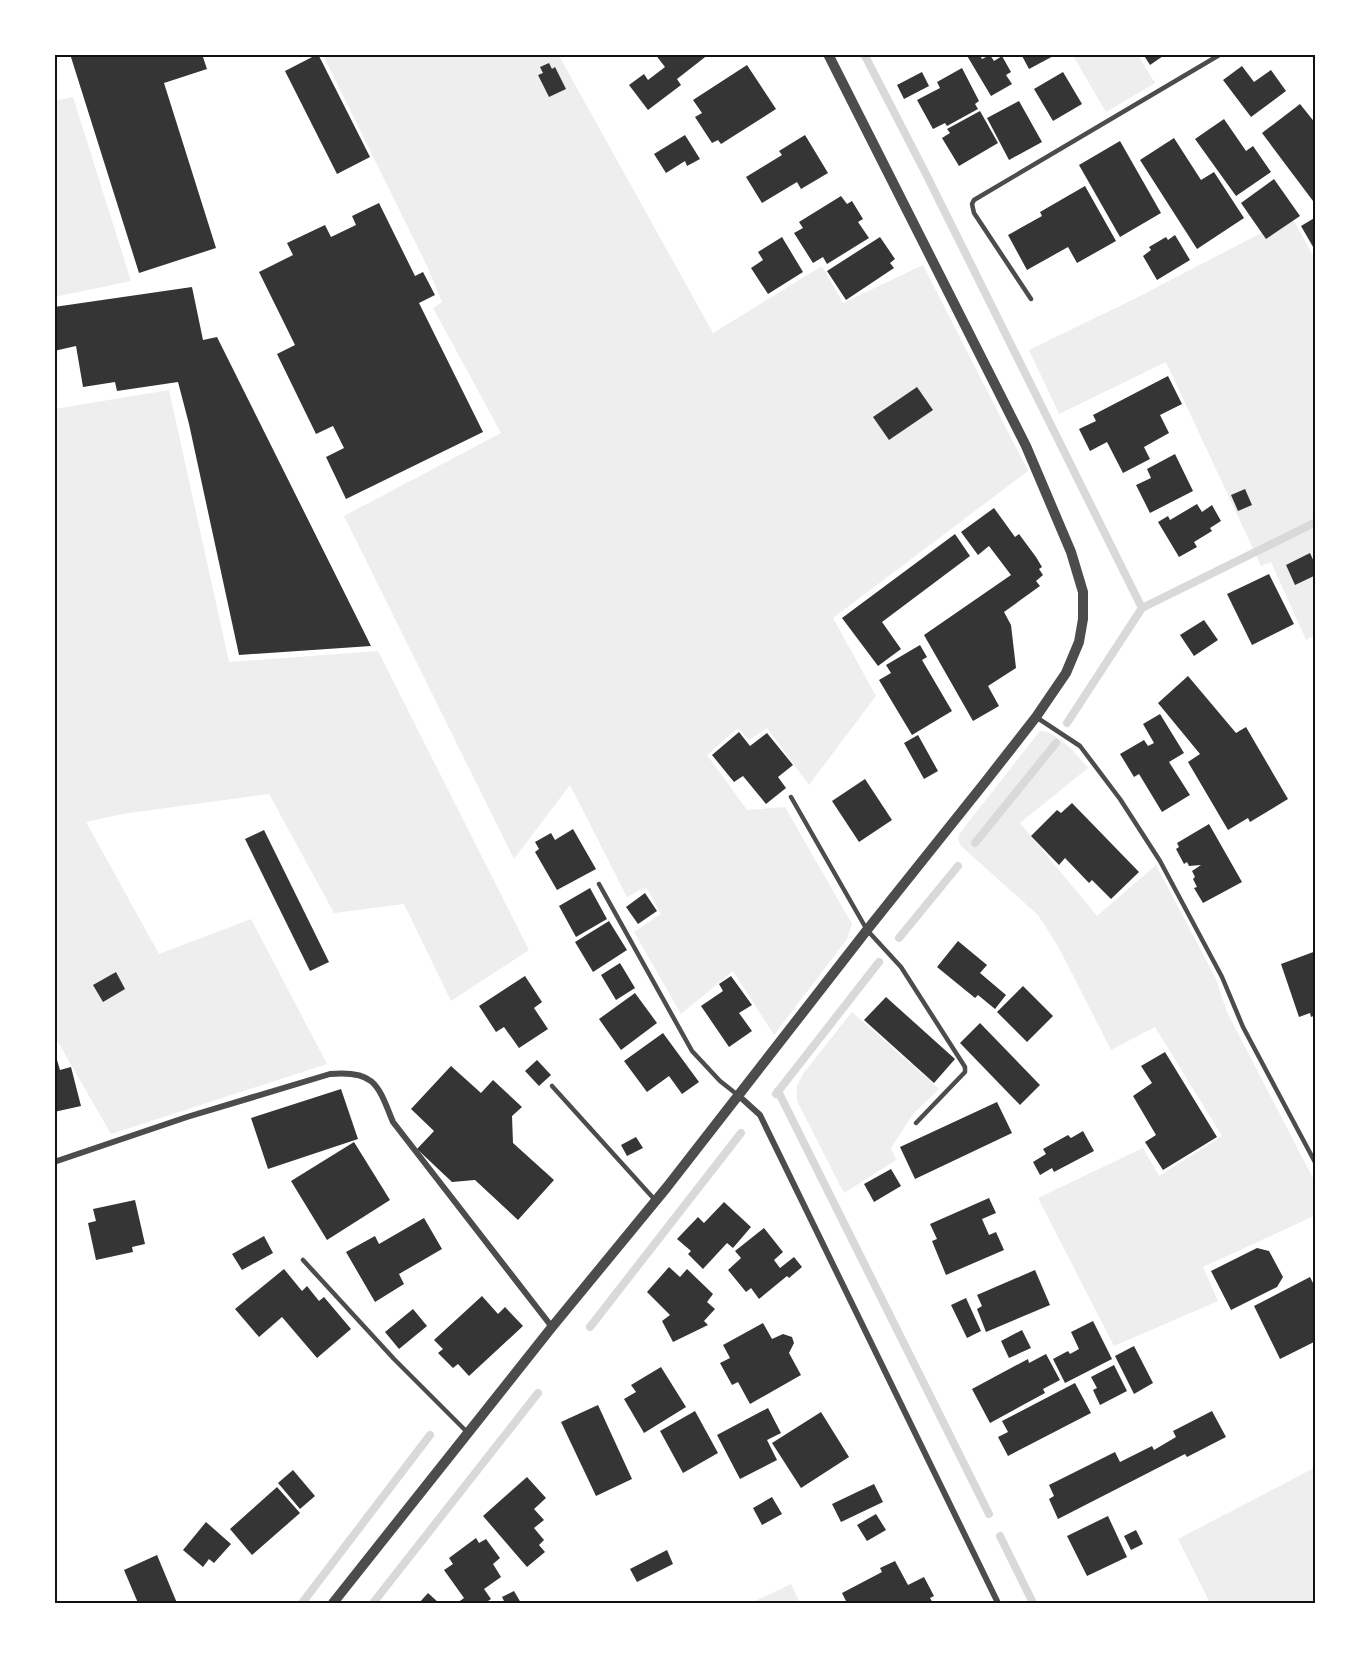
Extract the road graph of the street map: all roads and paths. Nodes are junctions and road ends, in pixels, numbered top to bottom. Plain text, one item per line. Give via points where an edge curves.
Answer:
1 (828, 54) edge
2 (1221, 54) edge
3 (1031, 299) dead end
4 (1036, 717) junction
5 (791, 797) dead end
6 (599, 884) dead end
7 (867, 930) junction
8 (552, 1086) dead end
9 (739, 1096) junction
10 (916, 1123) dead end
11 (54, 1162) edge
12 (1316, 1164) edge
13 (655, 1200) junction
14 (303, 1260) dead end
15 (552, 1327) junction
16 (468, 1433) junction
17 (333, 1603) edge
18 (998, 1603) edge

1 - 4 street via 1026,446 1071,552 1083,592 1079,642 1066,673
2 - 3 lane via 974,200 974,213
4 - 7 street
4 - 12 lane via 1080,746 1161,861
5 - 7 lane
6 - 9 lane via 692,1051
7 - 9 street
7 - 10 lane via 901,967 965,1067 965,1072
8 - 13 lane
9 - 13 street
9 - 18 street via 760,1115
11 - 15 street via 330,1074 345,1072 359,1076 379,1088 393,1122
13 - 15 street
14 - 16 lane
15 - 16 street
16 - 17 street

